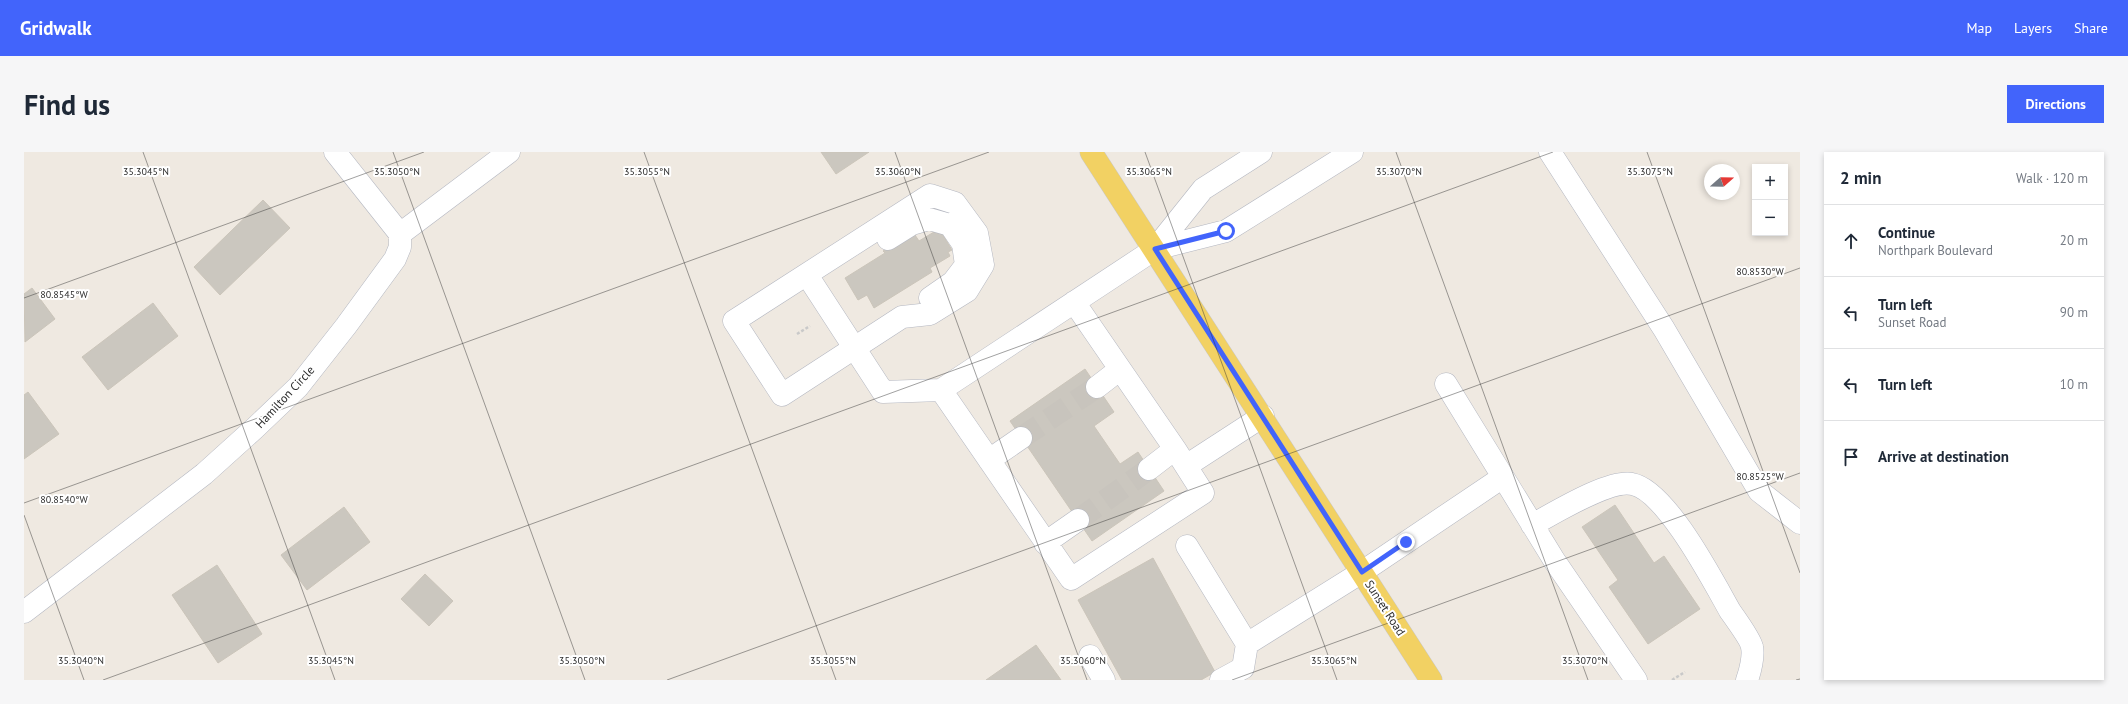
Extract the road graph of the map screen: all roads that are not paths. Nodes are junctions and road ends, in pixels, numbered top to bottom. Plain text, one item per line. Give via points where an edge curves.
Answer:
1 (335, 152) edge
2 (509, 152) edge
3 (1091, 152) edge
4 (1261, 152) edge
5 (1352, 152) edge
6 (1550, 152) edge
7 (400, 234) junction
8 (1155, 249) junction
9 (807, 275) junction
10 (1074, 302) junction
11 (855, 347) junction
12 (1119, 370) junction
13 (1446, 384) dead end
14 (1097, 388) tunnel mouth
15 (941, 390) junction
16 (1263, 416) junction
17 (1021, 438) tunnel mouth
18 (1181, 458) junction
19 (989, 460) junction
20 (1149, 469) tunnel mouth
21 (1502, 477) junction
22 (1078, 520) tunnel mouth
23 (1800, 523) edge
24 (1532, 525) junction
25 (1045, 543) junction
26 (1187, 546) dead end
27 (1362, 572) junction
28 (24, 612) edge
29 (1246, 644) junction
30 (1090, 656) dead end
31 (1104, 680) edge
32 (1221, 680) edge
33 (1431, 680) edge
34 (1636, 680) edge
35 (1747, 680) edge

1 - 7 street
2 - 7 street
3 - 8 main road, Sunset Road
4 - 8 street via 1203,189
5 - 8 street via 1226,231
6 - 23 street via 1664,329 1759,491
7 - 28 street, Hamilton Circle via 400,247 395,259 298,387 204,474
8 - 10 street
8 - 16 main road, Sunset Road
9 - 11 street
9 - 11 street via 734,322 782,395
9 - 11 street via 930,195 955,203 977,233 983,265 967,290 930,314 902,317
10 - 12 street
10 - 15 street
11 - 15 street via 882,392
12 - 14 street
12 - 18 street
13 - 21 street
15 - 19 street
16 - 18 street
16 - 27 main road, Sunset Road
17 - 19 street
18 - 20 street
18 - 25 street via 1202,492 1071,579
19 - 25 street
21 - 24 street
21 - 27 street
22 - 25 street
24 - 34 street
24 - 35 street via 1589,495 1613,486 1631,484 1649,492 1683,531 1752,647
26 - 29 street
27 - 29 street
27 - 33 main road, Sunset Road
29 - 32 street via 1243,668
30 - 31 street

